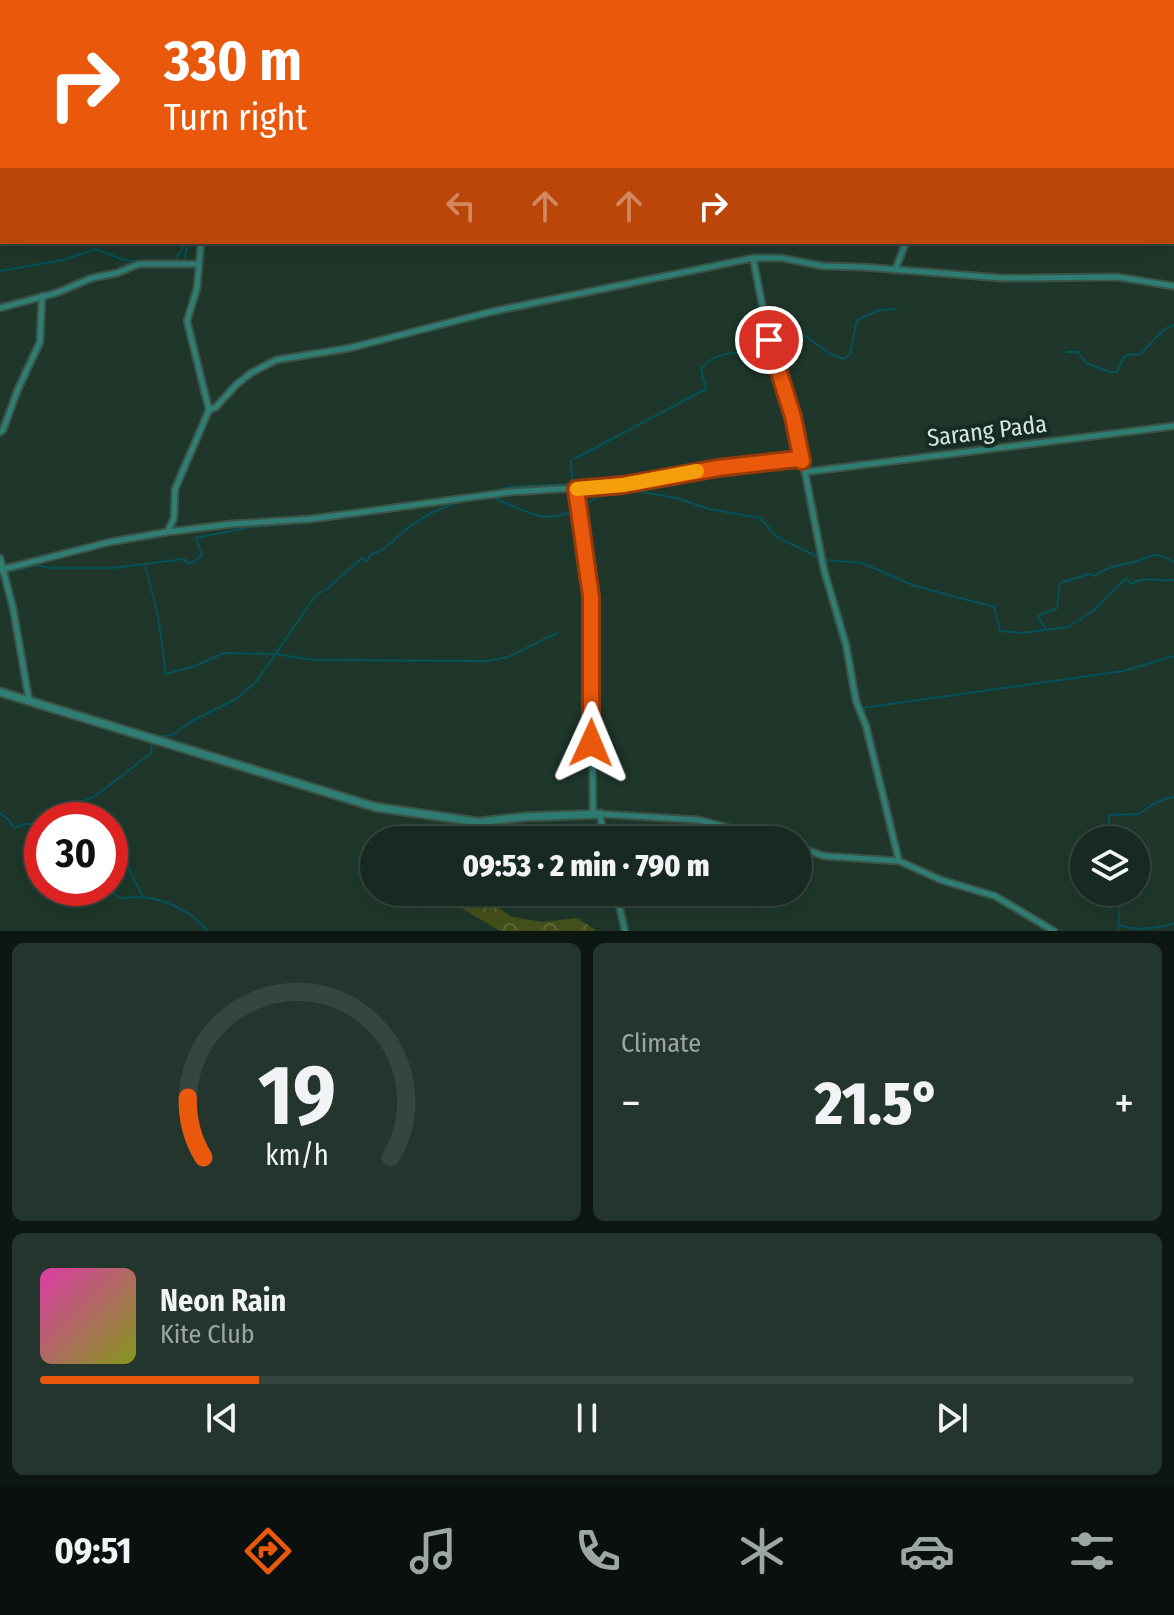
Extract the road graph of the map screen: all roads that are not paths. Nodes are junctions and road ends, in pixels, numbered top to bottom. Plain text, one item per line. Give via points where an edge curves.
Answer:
1 (201, 244) edge
2 (905, 244) edge
3 (753, 258) junction
4 (198, 264) junction
5 (895, 270) junction
6 (1174, 286) edge
7 (42, 296) junction
8 (0, 308) edge
9 (209, 410) junction
10 (1174, 426) edge
11 (0, 432) edge
12 (802, 461) junction
13 (805, 472) junction
14 (576, 489) junction
15 (167, 532) junction
16 (0, 558) edge
17 (2, 570) edge
18 (0, 692) edge
19 (29, 700) junction
20 (596, 814) junction
21 (600, 826) edge
22 (722, 826) edge
23 (812, 852) edge
24 (899, 861) junction
25 (619, 906) edge
26 (625, 931) edge
27 (1054, 931) edge

1 - 4 street
2 - 5 street
3 - 5 street
3 - 9 street via 276,360 251,373
3 - 12 street via 766,330
4 - 7 street via 139,264
4 - 9 street via 187,321
5 - 6 street via 1002,278 1118,277
7 - 8 street
7 - 11 street via 39,347
9 - 15 street via 175,489 174,518
10 - 13 street, Sarang Pada
12 - 13 street
12 - 14 street
13 - 24 street via 824,570
14 - 15 street
14 - 20 street via 591,597
15 - 17 street
16 - 17 street
17 - 19 street
18 - 19 street
19 - 20 street via 375,807 478,822
20 - 21 street
20 - 22 street
23 - 24 street
24 - 27 street via 995,896
25 - 26 street

